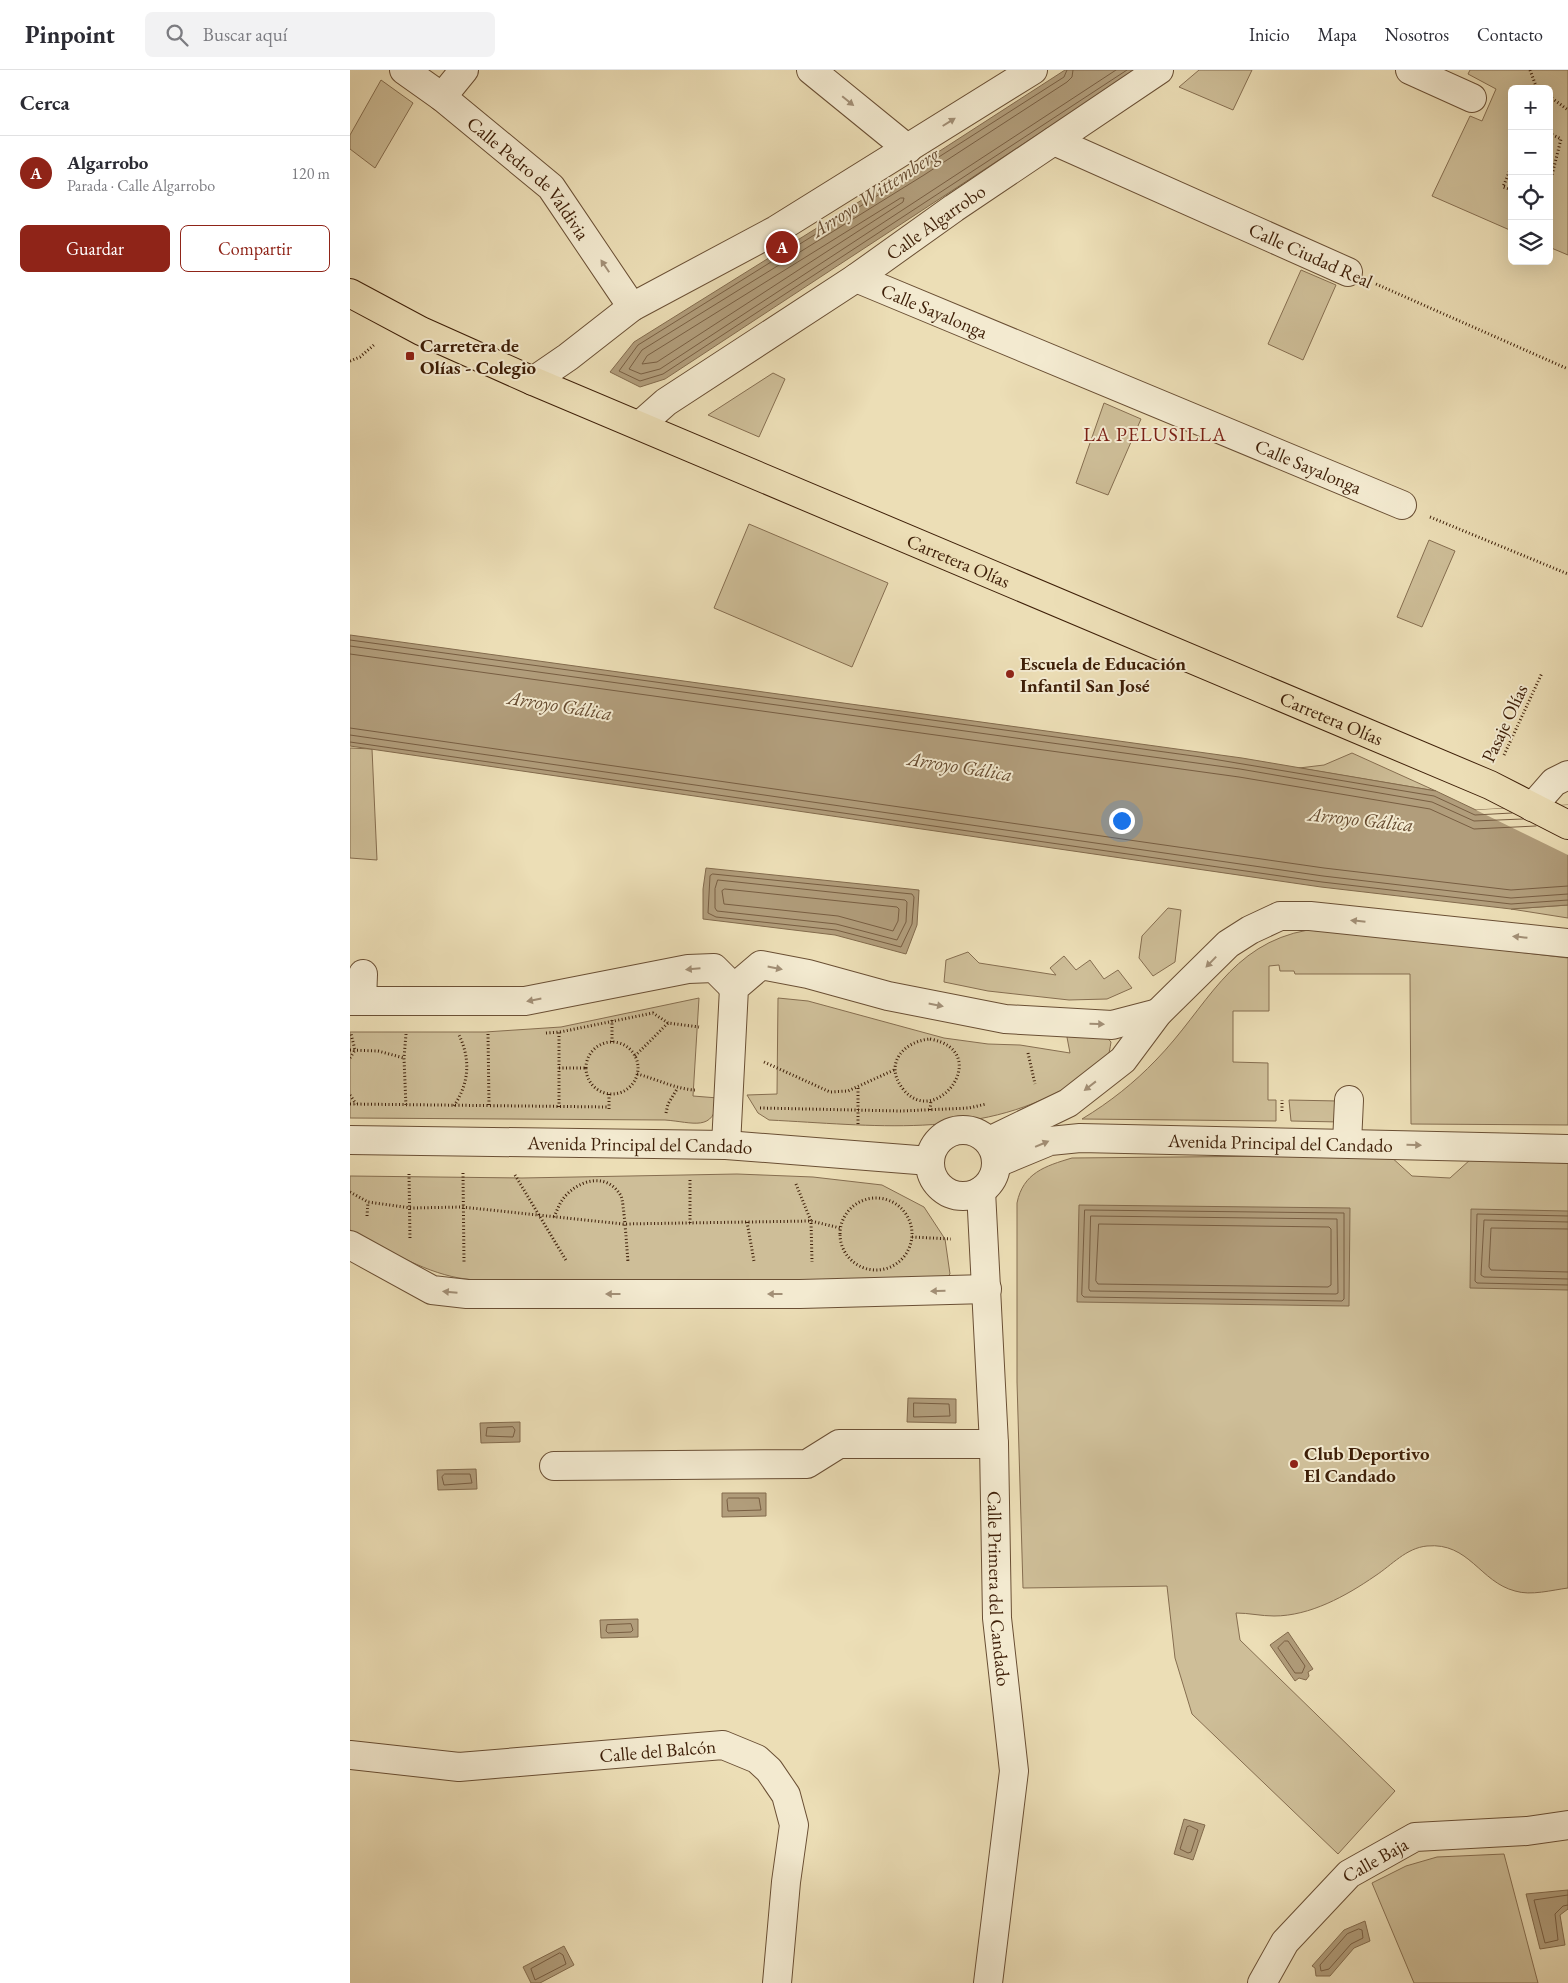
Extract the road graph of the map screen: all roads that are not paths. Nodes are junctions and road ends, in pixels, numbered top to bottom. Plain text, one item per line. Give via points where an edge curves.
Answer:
1 (404, 70) edge
2 (464, 70) edge
3 (810, 70) edge
4 (1033, 70) edge
5 (1159, 70) edge
6 (1410, 70) edge
7 (442, 98) junction
8 (1472, 98) dead end
9 (1054, 141) junction
10 (908, 149) junction
11 (1348, 272) road end
12 (856, 278) junction
13 (350, 293) edge
14 (632, 307) junction
15 (533, 381) junction
16 (640, 426) junction
17 (1402, 505) road end
18 (1568, 776) edge
19 (1532, 807) junction
20 (1568, 825) edge
21 (1568, 943) edge
22 (363, 974) dead end
23 (734, 988) junction
24 (356, 1001) edge
25 (1158, 1013) junction
26 (1349, 1100) dead end
27 (350, 1140) edge
28 (1347, 1143) junction
29 (726, 1145) junction
30 (1568, 1149) edge
31 (993, 1152) junction
32 (930, 1161) junction
33 (981, 1191) junction
34 (350, 1245) edge
35 (987, 1289) junction
36 (994, 1444) junction
37 (554, 1466) dead end
38 (350, 1755) edge
39 (1568, 1825) edge
40 (777, 1983) edge
41 (988, 1983) edge
42 (1262, 1983) edge

1 - 7 street, Calle Pedro de Valdivia
2 - 7 street
3 -> 10 street
10 -> 4 street
5 - 9 street, Calle Algarrobo
6 - 8 street
14 -> 7 street, Calle Pedro de Valdivia via 551,187
9 - 11 street, Calle Ciudad Real
9 - 12 street, Calle Algarrobo
10 - 14 street via 776,230
12 - 16 street, Calle Algarrobo via 666,402
12 - 17 street, Calle Sayalonga
13 - 15 main road, Carretera Olías via 421,331
14 - 15 street via 568,358
15 - 16 main road, Carretera Olías
16 - 19 main road, Carretera Olías via 1490,785
18 - 19 street via 1554,782
19 - 20 main road, Carretera Olías
21 -> 25 street via 1310,916 1280,916 1228,944
22 - 24 street
23 -> 24 street via 714,968 688,969 525,1001
23 -> 25 street via 762,966 808,974 888,996 1023,1020 1112,1025
23 - 29 street
25 -> 31 street via 1124,1060
26 - 28 street
27 - 29 street, Avenida Principal del Candado
28 -> 30 street, Avenida Principal del Candado
31 -> 28 street, Avenida Principal del Candado via 1080,1138
29 - 32 street, Avenida Principal del Candado
31 - 32 street via 976,1131 960,1129 946,1134 934,1146
31 - 33 street via 993,1180
32 - 33 street via 934,1179 946,1192 963,1196
33 - 35 street, Calle Primera del Candado
35 -> 34 street via 812,1294 467,1294 432,1290
35 - 36 street, Calle Primera del Candado
36 - 37 street via 839,1444 808,1464
36 - 41 street, Calle Primera del Candado via 998,1618 1014,1770
38 - 40 street, Calle del Balcón via 459,1767 723,1745 757,1759 786,1795 794,1824
39 - 42 street, Calle Baja via 1527,1832 1415,1837 1349,1874 1285,1942

